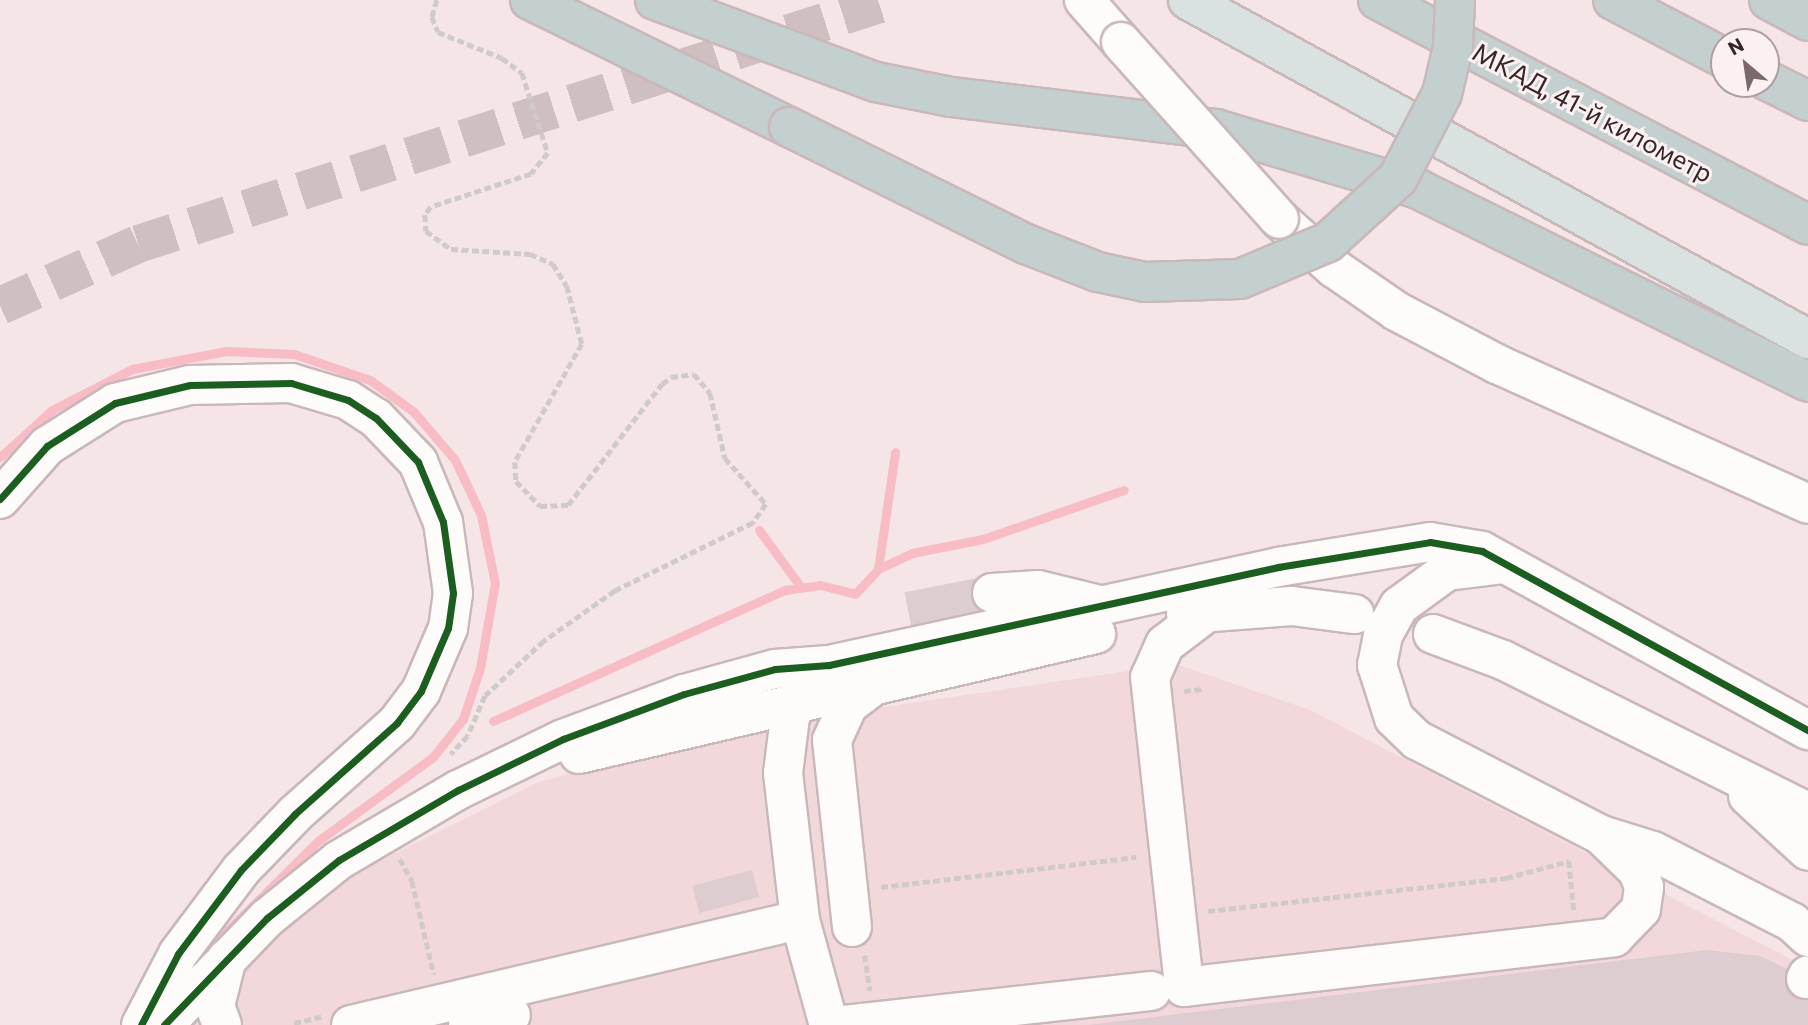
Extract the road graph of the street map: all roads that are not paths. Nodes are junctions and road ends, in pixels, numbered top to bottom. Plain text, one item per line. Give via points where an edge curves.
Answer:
1 (530, 0) edge
2 (655, 0) edge
3 (1084, 0) edge
4 (1188, 0) edge
5 (1378, 0) edge
6 (1455, 0) edge
7 (1613, 0) edge
8 (1769, 0) edge
9 (1808, 20) edge
10 (1710, 51) edge
11 (1780, 87) edge
12 (1808, 102) edge
13 (1808, 225) edge
14 (1808, 339) edge
15 (1808, 382) edge
16 (0, 499) edge
17 (1808, 504) edge
18 (1513, 565) junction
19 (992, 593) dead end
20 (1104, 606) junction
21 (1210, 610) junction
22 (1354, 614) dead end
23 (1433, 634) dead end
24 (829, 665) junction
25 (878, 683) junction
26 (794, 701) junction
27 (717, 720) junction
28 (1808, 730) edge
29 (1697, 756) junction
30 (783, 773) junction
31 (485, 777) junction
32 (1808, 812) edge
33 (1601, 835) junction
34 (1808, 851) edge
35 (800, 920) junction
36 (852, 927) dead end
37 (1808, 937) edge
38 (228, 956) junction
39 (1174, 996) junction
40 (511, 1015) dead end
41 (141, 1025) edge
42 (164, 1025) edge
43 (222, 1025) edge
44 (351, 1025) edge
45 (468, 1025) edge
46 (829, 1025) edge
47 (843, 1025) edge

1 - 6 highway, bridge via 1026,244 1098,272 1145,282 1240,279 1328,242 1398,178 1443,94 1453,47
2 - 15 highway via 876,82 951,97 1216,129 1406,185
3 - 17 street, bridge via 1279,219 1334,268 1396,311 1497,364
4 - 14 main road
5 - 13 highway, МКАД, 41-й километр
7 - 10 highway
8 - 9 highway
11 - 12 highway
16 - 41 street via 47,446 115,403 190,385 291,383 348,400 376,418 418,463 443,522 453,593 437,663 421,691 397,723 295,814 241,870 178,954
18 - 20 street via 1456,543 1410,544
18 - 28 street
18 - 33 street via 1447,571 1399,606 1379,649 1384,701 1417,740
19 - 20 street via 1038,590
20 - 24 street
21 - 22 street via 1292,606
21 - 25 street
21 - 39 street via 1165,644 1150,677 1176,915
23 - 29 street via 1503,660
24 - 26 street
24 - 31 street via 775,668 684,694 563,739
25 - 26 street
25 - 36 street via 848,705 832,740
26 - 27 street
26 - 30 street
27 - 30 street via 751,734
27 - 31 street
29 - 32 street
29 - 34 street
30 - 35 street
31 - 38 street via 395,827 307,884
33 - 37 street via 1653,850 1792,922
33 - 39 street via 1638,871 1644,898 1634,920 1614,937 1397,975
35 - 44 street
35 - 46 street
38 - 42 street
38 - 43 street via 215,1006
39 - 47 street
40 - 45 street

